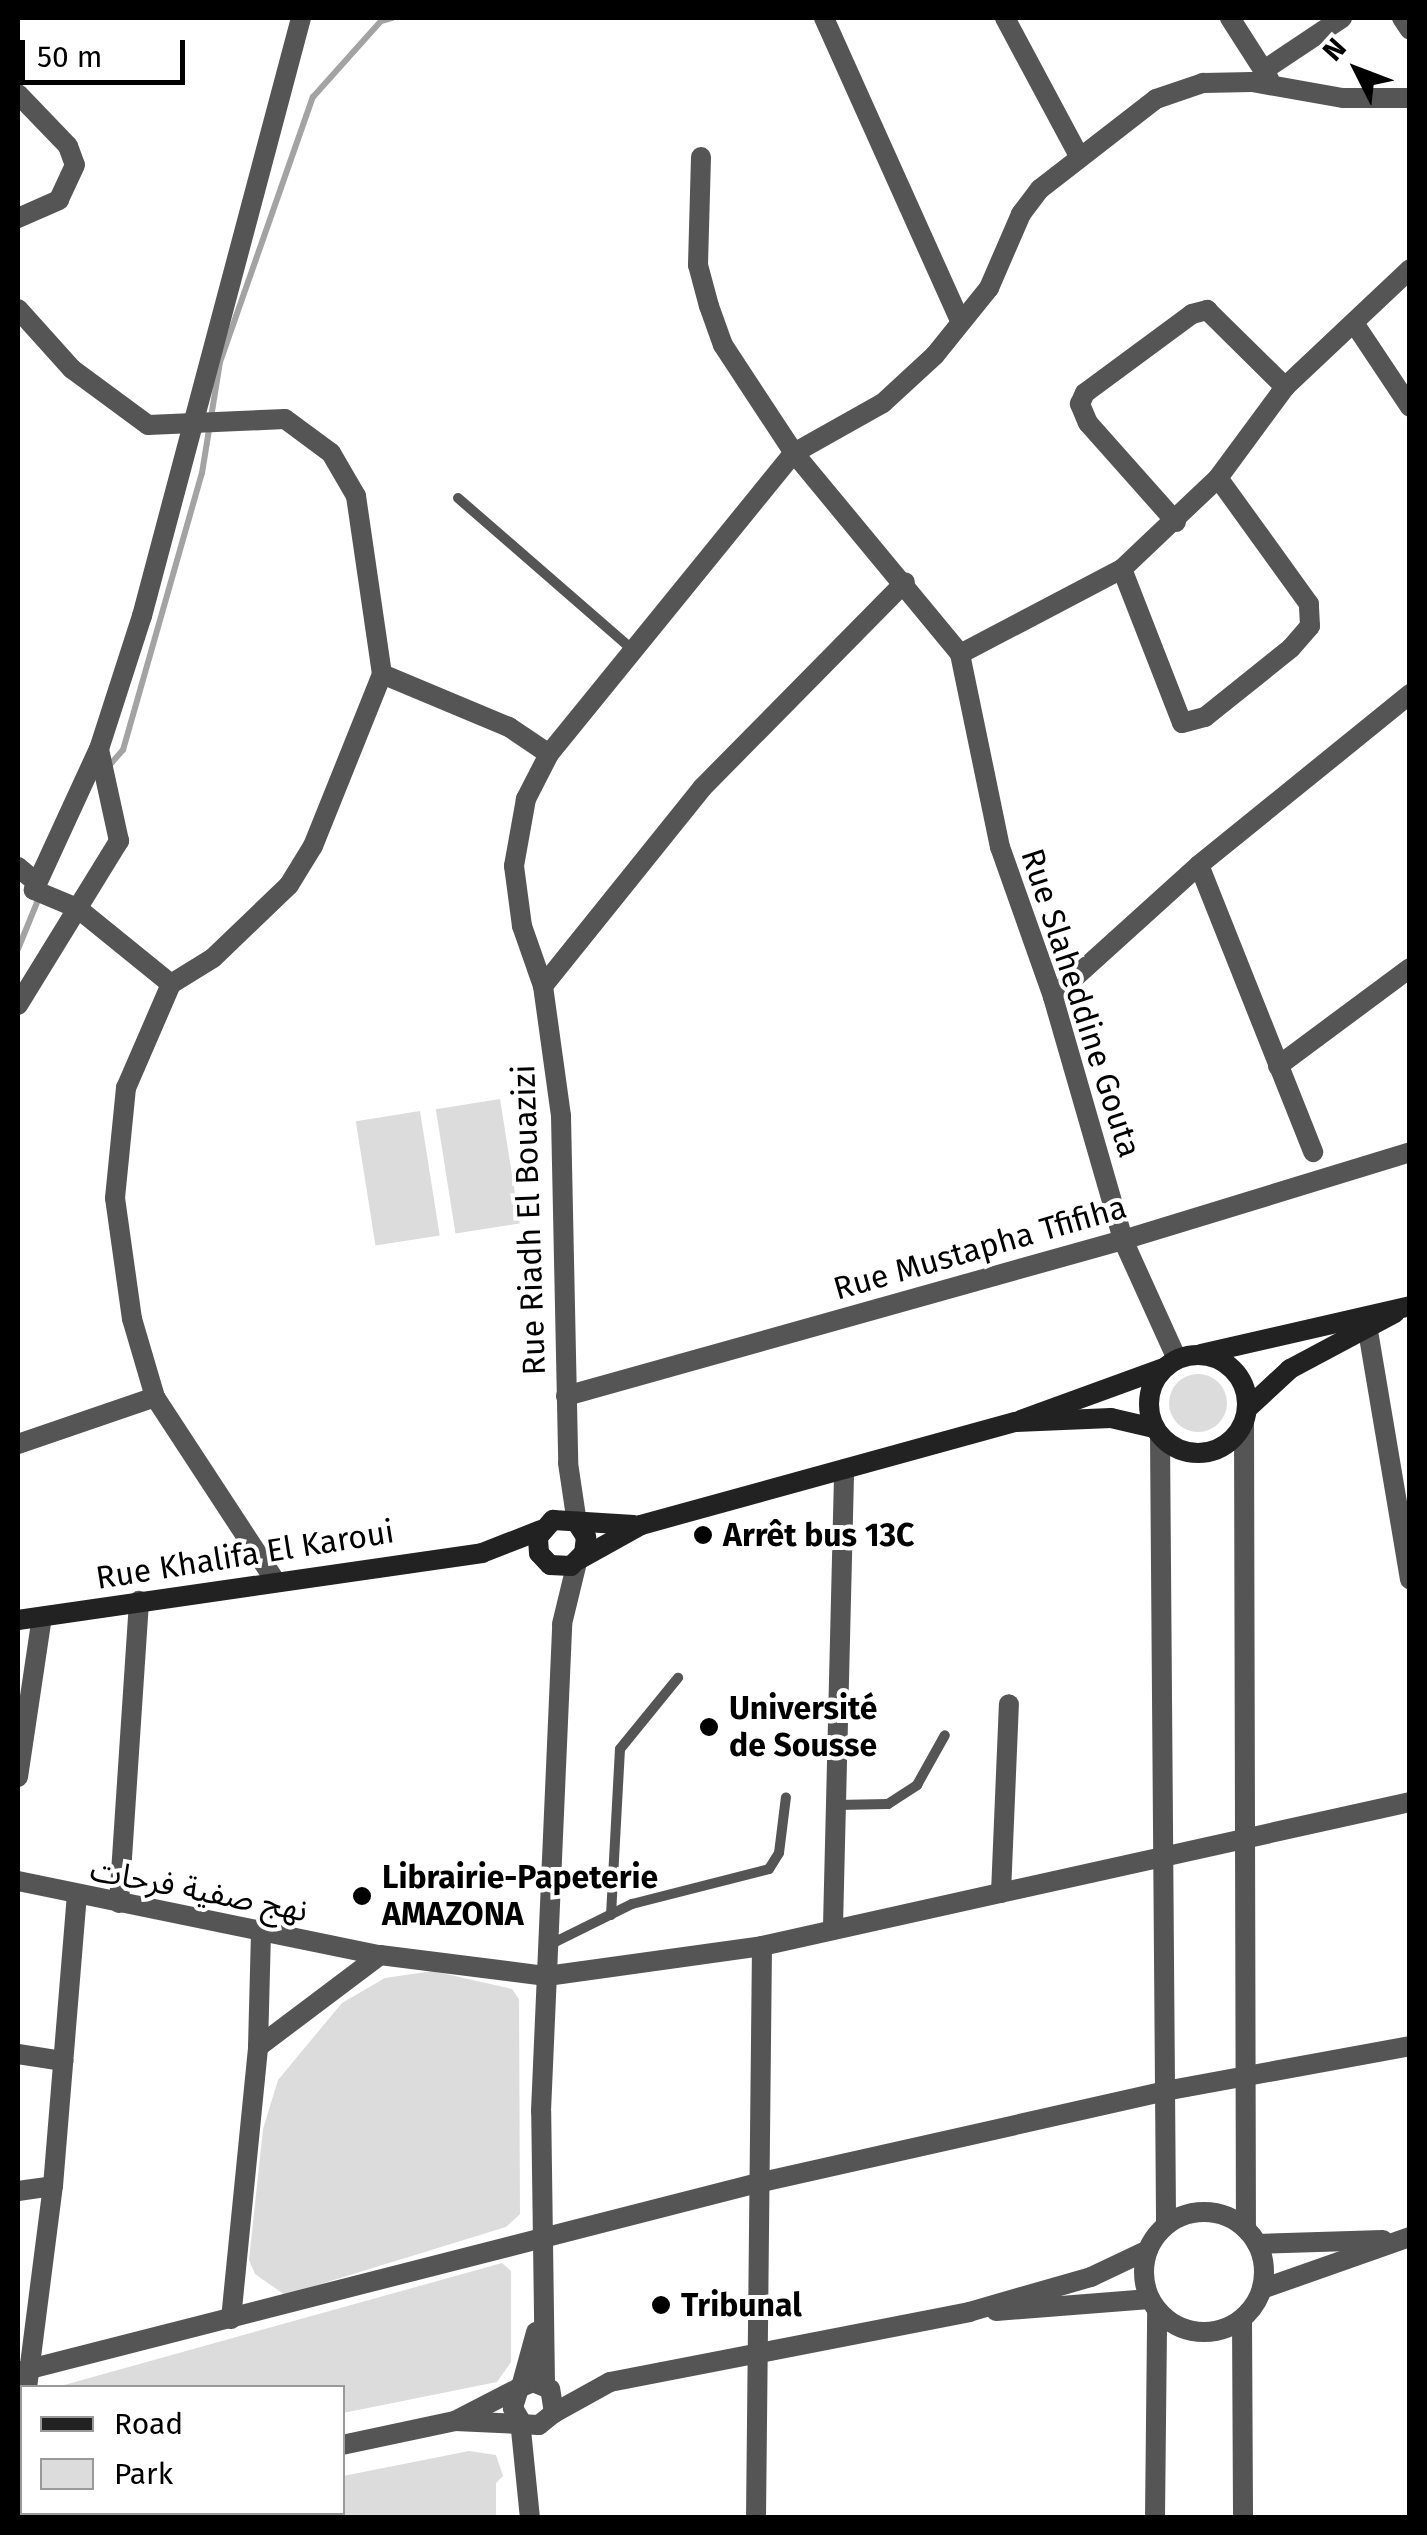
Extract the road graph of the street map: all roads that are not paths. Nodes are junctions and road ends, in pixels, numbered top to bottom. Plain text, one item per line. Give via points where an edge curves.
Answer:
1 (301, 18) edge
2 (824, 18) edge
3 (1005, 18) edge
4 (1230, 18) edge
5 (1342, 18) edge
6 (1402, 18) edge
7 (1410, 30) edge
8 (1268, 78) junction
9 (18, 94) edge
10 (1410, 98) edge
11 (1079, 156) junction
12 (702, 157) dead end
13 (18, 218) edge
14 (1410, 269) edge
15 (18, 309) edge
16 (960, 320) junction
17 (1354, 323) junction
18 (1285, 387) junction
19 (1410, 407) edge
20 (198, 424) junction
21 (794, 453) junction
22 (1218, 478) junction
23 (458, 498) dead end
24 (1176, 522) junction
25 (1122, 569) junction
26 (905, 582) junction
27 (632, 649) junction
28 (960, 654) junction
29 (382, 674) junction
30 (1410, 694) edge
31 (99, 749) junction
32 (549, 754) junction
33 (1199, 864) junction
34 (18, 867) edge
35 (30, 889) edge
36 (78, 908) junction
37 (1410, 968) edge
38 (172, 984) junction
39 (543, 986) junction
40 (1053, 998) junction
41 (18, 1005) edge
42 (1278, 1066) junction
43 (1313, 1152) dead end
44 (1410, 1152) edge
45 (1123, 1240) junction
46 (1405, 1308) edge
47 (1368, 1330) junction
48 (1199, 1355) junction
49 (1171, 1364) junction
50 (566, 1396) junction
51 (155, 1397) junction
52 (1245, 1416) junction
53 (1016, 1422) junction
54 (1157, 1432) junction
55 (18, 1444) edge
56 (568, 1463) junction
57 (844, 1469) junction
58 (577, 1523) junction
59 (641, 1524) junction
60 (543, 1526) junction
61 (482, 1553) junction
62 (578, 1561) junction
63 (550, 1565) junction
64 (1410, 1578) edge
65 (274, 1579) junction
66 (139, 1601) junction
67 (42, 1617) junction
68 (18, 1620) edge
69 (562, 1624) junction
70 (678, 1678) dead end
71 (1009, 1704) dead end
72 (946, 1735) dead end
73 (19, 1751) edge
74 (18, 1777) edge
75 (786, 1797) dead end
76 (1410, 1802) edge
77 (836, 1805) junction
78 (1250, 1841) junction
79 (1168, 1859) junction
80 (18, 1882) edge
81 (1001, 1894) junction
82 (77, 1897) junction
83 (119, 1902) junction
84 (611, 1915) junction
85 (832, 1926) junction
86 (261, 1932) junction
87 (549, 1945) junction
88 (762, 1946) junction
89 (380, 1955) junction
90 (548, 1976) junction
91 (1410, 2046) edge
92 (258, 2048) junction
93 (18, 2054) edge
94 (63, 2061) junction
95 (1247, 2076) junction
96 (1165, 2092) junction
97 (758, 2183) junction
98 (53, 2186) junction
99 (18, 2191) edge
100 (1166, 2225) junction
101 (1252, 2236) junction
102 (540, 2239) junction
103 (1402, 2239) edge
104 (1148, 2250) junction
105 (1262, 2290) junction
106 (1154, 2305) junction
107 (541, 2311) junction
108 (969, 2312) junction
109 (1242, 2318) junction
110 (231, 2319) junction
111 (759, 2354) junction
112 (24, 2376) edge
113 (610, 2382) junction
114 (545, 2385) junction
115 (520, 2388) junction
116 (552, 2415) junction
117 (520, 2420) junction
118 (455, 2421) junction
119 (345, 2444) edge
120 (530, 2474) junction
121 (530, 2518) edge
122 (756, 2518) edge
123 (1155, 2518) edge
124 (1244, 2518) edge

1 - 20 street via 233,256
2 - 16 street
3 - 11 street
4 - 8 street
5 - 8 street
6 - 7 street
8 - 10 street via 1371,101
8 - 11 street via 1180,87
9 - 13 street via 68,146 75,165 59,200
11 - 16 street via 1021,214 989,288
12 - 21 street via 698,265 709,306 723,344
14 - 17 street
15 - 20 street via 72,369 126,413 167,429
16 - 21 street via 935,355 883,403
17 - 18 street
17 - 19 street
18 - 22 street
18 - 24 street via 1207,310 1192,314 1085,393 1080,404 1088,423
20 - 29 street via 285,419 347,473
20 - 31 street
21 - 26 street
21 - 27 street, Rue Riadh El Bouazizi
22 - 24 street
22 - 25 street via 1309,604 1310,626 1291,648 1205,716 1182,723
23 - 27 lane
24 - 25 street
25 - 28 street
26 - 28 street
26 - 39 street via 702,788
27 - 32 street, Rue Riadh El Bouazizi
28 - 40 street, Rue Slaheddine Gouta via 1000,847
29 - 32 street via 509,727
29 - 38 street via 313,846 290,884 213,958
30 - 33 street
31 - 35 street
31 - 36 street via 119,841
32 - 39 street, Rue Riadh El Bouazizi via 526,800 514,866 522,926
33 - 40 street
33 - 42 street
34 - 35 street
35 - 36 street
36 - 38 street
36 - 41 street
37 - 42 street
38 - 51 street via 126,1088 115,1198 132,1319
39 - 50 street, Rue Riadh El Bouazizi via 560,1116
40 - 45 street, Rue Slaheddine Gouta
42 - 43 street
44 - 45 street, Rue Mustapha Tfifiha
45 - 49 street, Rue Slaheddine Gouta
45 - 50 street, Rue Mustapha Tfifiha
46 - 47 main road
46 - 48 main road
47 - 52 main road via 1290,1369
47 - 64 street
48 - 49 main road
48 - 52 main road via 1229,1366 1246,1393
49 - 53 main road
49 - 54 main road via 1149,1396
50 - 56 street, Rue Riadh El Bouazizi
51 - 55 street
51 - 65 street
52 - 54 main road via 1222,1448 1205,1453 1188,1453
52 - 78 street
53 - 54 main road via 1111,1418
53 - 57 main road
54 - 79 street
56 - 58 street, Rue Riadh El Bouazizi
56 - 60 street, Rue Riadh El Bouazizi
57 - 59 main road
57 - 77 street
58 - 59 main road
58 - 60 main road
58 - 62 main road via 586,1544
59 - 62 main road
60 - 61 main road, Rue Khalifa El Karoui
60 - 63 main road via 539,1553
61 - 63 main road, Rue Khalifa El Karoui
61 - 65 main road, Rue Khalifa El Karoui
62 - 63 main road
62 - 69 street
63 - 69 street
65 - 66 main road, Rue Khalifa El Karoui
66 - 67 main road, Rue Khalifa El Karoui
66 - 83 street
67 - 68 main road, Rue Khalifa El Karoui
67 - 73 street
69 - 87 street
70 - 84 lane via 620,1749
71 - 81 street
72 - 77 lane via 917,1785 888,1804
73 - 74 street
75 - 84 lane via 779,1854 769,1869
76 - 78 street, نهج صفية فرحات
77 - 85 street
78 - 79 street, نهج صفية فرحات
78 - 95 street
79 - 81 street, نهج صفية فرحات
79 - 96 street
80 - 82 street, نهج صفية فرحات
81 - 85 street, نهج صفية فرحات
82 - 83 street, نهج صفية فرحات
82 - 94 street
83 - 86 street, نهج صفية فرحات
84 - 87 lane
85 - 88 street, نهج صفية فرحات
86 - 89 street, نهج صفية فرحات
86 - 92 street
87 - 90 street
88 - 90 street, نهج صفية فرحات
88 - 97 street
89 - 90 street, نهج صفية فرحات
89 - 92 street
90 - 102 street
91 - 95 street
92 - 110 street
93 - 94 street
94 - 98 street
95 - 96 street
95 - 101 street
96 - 97 street
96 - 100 street
97 - 102 street
97 - 111 street
98 - 99 street
98 - 112 street
100 - 101 street via 1201,2212 1225,2216
100 - 104 street
101 - 103 street
101 - 105 street
102 - 107 street
102 - 110 street
103 - 105 street
104 - 106 street via 1144,2275
104 - 108 street via 1092,2278
105 - 109 street
106 - 108 street
106 - 109 street via 1198,2333
106 - 123 street
107 - 114 street
107 - 115 street
108 - 111 street
109 - 124 street
110 - 112 street
111 - 113 street
111 - 122 street
113 - 114 street
113 - 116 street
114 - 115 street
114 - 116 street via 556,2400
115 - 117 street via 513,2408
115 - 118 street
116 - 117 street via 539,2425
116 - 120 street
117 - 118 street
117 - 120 street
118 - 119 street
120 - 121 street

